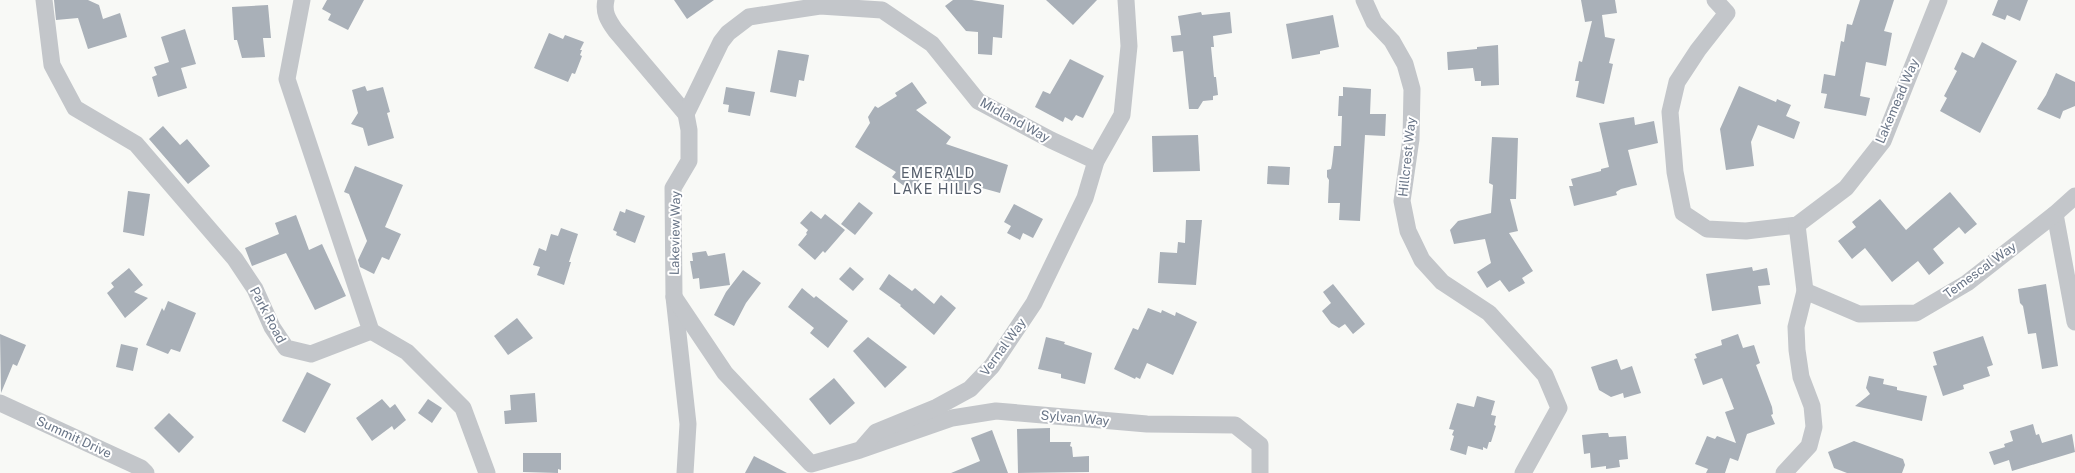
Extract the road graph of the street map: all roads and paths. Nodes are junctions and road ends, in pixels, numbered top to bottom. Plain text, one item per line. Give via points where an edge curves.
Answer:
1 (44, 0) edge
2 (302, 0) edge
3 (606, 0) edge
4 (1126, 0) edge
5 (1364, 0) edge
6 (1716, 0) edge
7 (1939, 0) edge
8 (686, 114) junction
9 (1096, 161) junction
10 (2075, 196) edge
11 (2055, 214) junction
12 (1797, 224) junction
13 (1805, 291) junction
14 (674, 297) junction
15 (2075, 322) edge
16 (371, 331) junction
17 (0, 403) edge
18 (860, 450) junction
19 (808, 469) edge
20 (146, 473) edge
21 (487, 473) edge
22 (685, 473) edge
23 (1260, 473) edge
24 (1522, 473) edge
25 (1784, 473) edge

1 - 16 street, Park Road via 52,65 75,108 136,144 235,259 255,289 272,327 286,348 311,354
2 - 16 street via 287,79
3 - 8 street via 604,7 607,18 615,30
4 - 9 street, Vernal Way via 1129,46 1122,115
5 - 24 street, Hillcrest Way via 1374,22 1392,41 1405,64 1412,90 1411,139 1402,201 1408,231 1422,260 1442,282 1489,313 1545,375 1559,408
6 - 12 street, Lakemead Way via 1727,13 1677,82 1670,112 1675,172 1684,213 1707,229 1746,231
7 - 12 street, Lakemead Way via 1883,141 1846,188
8 - 9 street, Midland Way via 721,42 728,33 749,17 820,6 882,10 932,44 978,101
8 - 14 street, Lakeview Way via 689,130 688,161 673,188
9 - 18 street, Vernal Way via 1085,198 1034,303 992,366 970,389 937,407 876,432
10 - 11 street, Temescal Way
11 - 13 street, Temescal Way via 1967,283 1916,314 1859,314
11 - 15 street
12 - 13 street
13 - 25 street via 1796,327 1797,350 1801,377 1812,406 1814,427 1809,446
14 - 19 street via 725,373
14 - 22 street, Lakeview Way via 688,424
16 - 21 street via 407,352 463,408
17 - 20 street, Summit Drive
18 - 19 street
18 - 23 street, Sylvan Way via 952,418 996,411 1147,424 1235,425 1260,445

